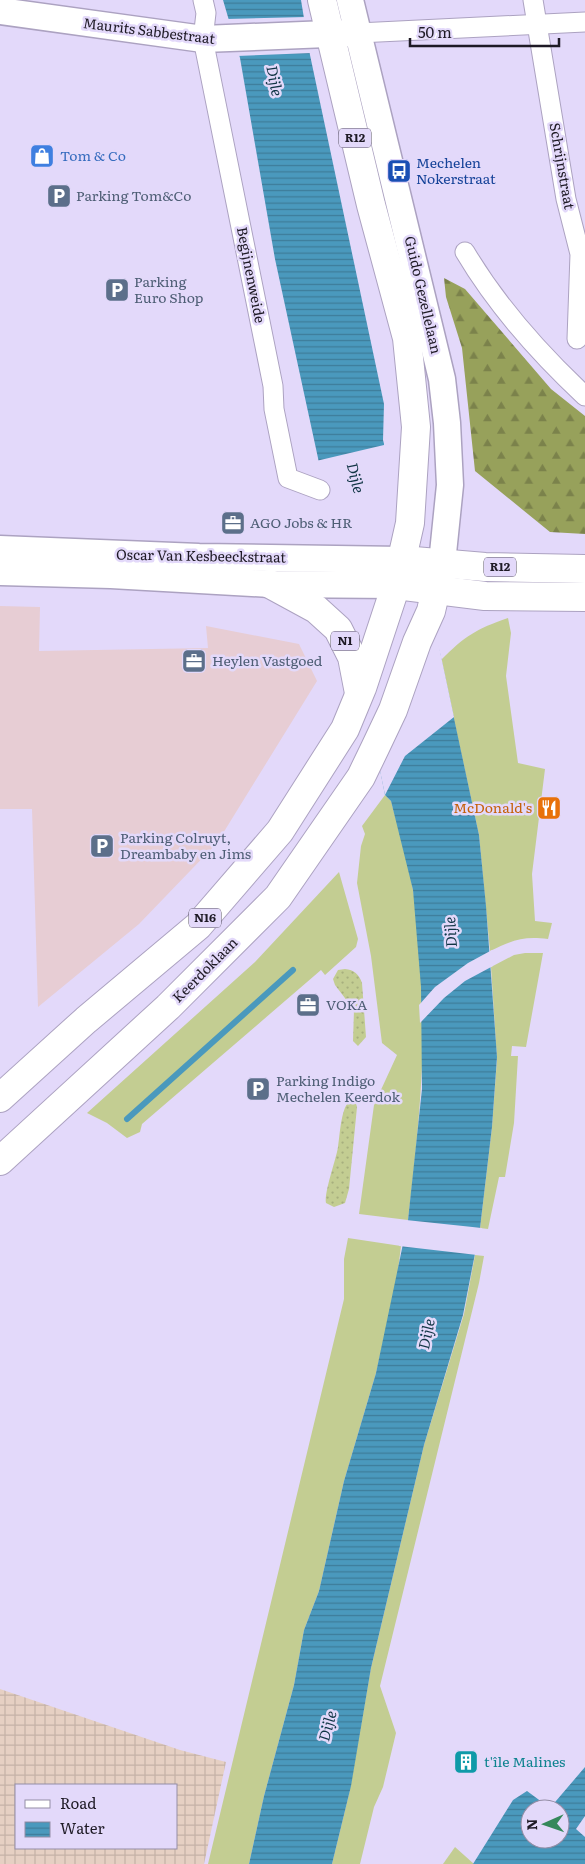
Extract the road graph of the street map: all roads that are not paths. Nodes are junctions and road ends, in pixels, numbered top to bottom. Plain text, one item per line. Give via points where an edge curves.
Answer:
1 (203, 0) edge
2 (322, 0) edge
3 (350, 0) edge
4 (533, 0) edge
5 (0, 11) edge
6 (585, 22) edge
7 (538, 24) junction
8 (358, 33) junction
9 (320, 36) junction
10 (213, 39) junction
11 (465, 252) dead end
12 (582, 254) edge
13 (577, 338) dead end
14 (585, 396) edge
15 (320, 490) dead end
16 (0, 549) edge
17 (415, 567) junction
18 (585, 569) edge
19 (0, 572) edge
20 (270, 584) junction
21 (585, 597) edge
22 (431, 598) junction
23 (361, 691) junction
24 (0, 1098) edge
25 (0, 1160) edge

1 - 10 street
2 - 9 main road, R12
3 - 8 main road, R12
4 - 7 street, Schrijnstraat
5 - 10 main road, Maurits Sabbestraat
6 - 7 street
7 - 8 street
7 - 12 street, Schrijnstraat via 566,199
8 - 9 main road, Maurits Sabbestraat
8 - 17 main road, Guido Gezellelaan / R12 via 442,379 447,422 450,485
9 - 10 main road, Maurits Sabbestraat
9 - 17 main road, Guido Gezellelaan / R12 via 407,338 416,427 410,512
10 - 15 street, Begijnenweide via 288,478
11 - 14 street via 480,278 518,328
12 - 13 street, Schrijnstraat
16 - 17 main road, Oscar Van Kesbeeckstraat via 199,557 335,558
17 - 18 main road, R12
17 - 20 main road, Oscar Van Kesbeeckstraat / N1 via 340,584
17 - 22 main road, R12
17 - 22 main road, Guido Gezellelaan / R12
17 - 23 main road, N16
19 - 20 main road, Oscar Van Kesbeeckstraat / N1
20 - 23 main road, N1 via 316,609 338,629 352,657
21 - 22 main road, R12
22 - 25 main road, Keerdoklaan / N16 via 394,710 361,777 278,897 168,1007
23 - 24 main road, N16 via 345,728 280,831 198,926

